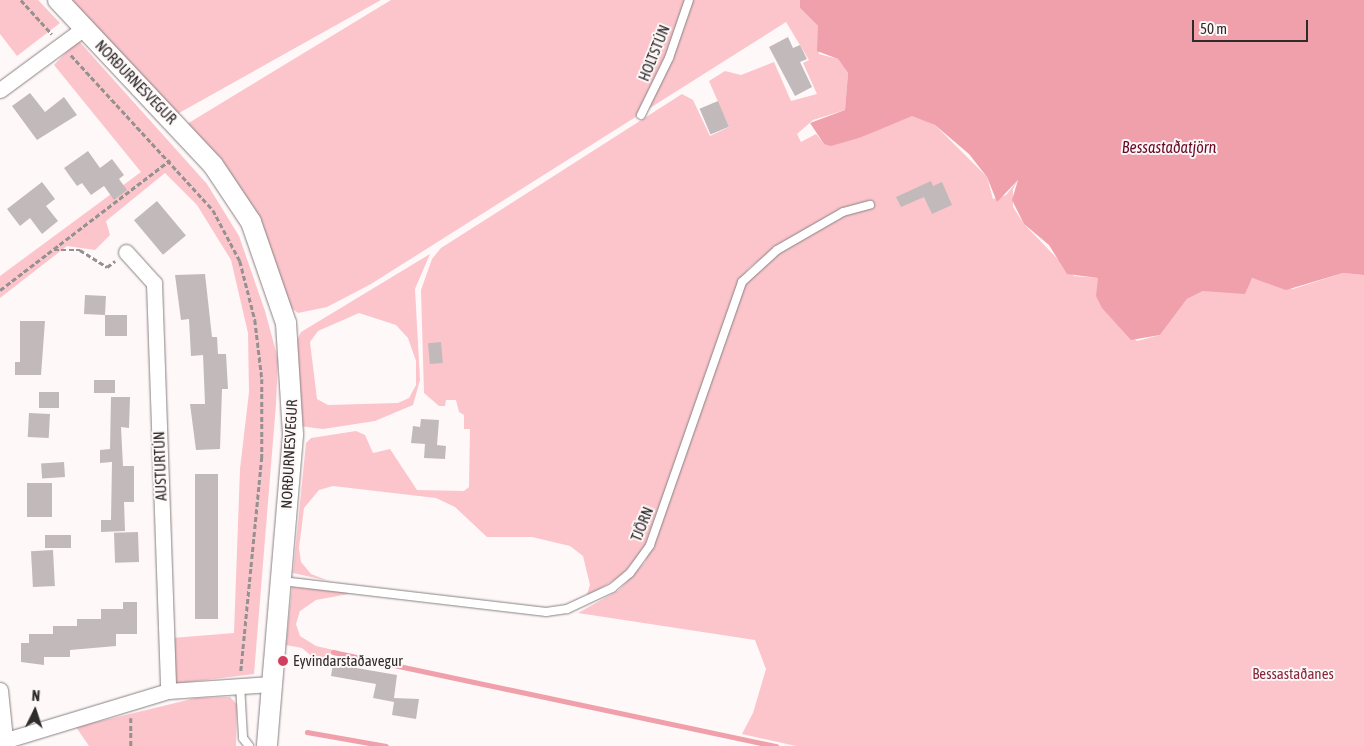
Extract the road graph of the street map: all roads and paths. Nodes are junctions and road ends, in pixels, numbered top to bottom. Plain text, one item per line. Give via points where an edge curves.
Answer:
1 (21, 0) edge
2 (58, 0) edge
3 (689, 0) edge
4 (84, 28) junction
5 (60, 44) junction
6 (0, 90) edge
7 (641, 115) dead end
8 (170, 160) junction
9 (870, 205) dead end
10 (52, 250) junction
11 (126, 252) joint
12 (0, 290) edge
13 (280, 581) junction
14 (240, 684) junction
15 (270, 684) junction
16 (0, 690) edge
17 (168, 691) junction
18 (2, 740) edge
19 (249, 746) edge
20 (267, 746) edge

1 - 5 path
2 - 4 street, NORÐURNESVEGUR
3 - 7 lane, HOLTSTÚN via 669,58
4 - 5 street
4 - 13 street, NORÐURNESVEGUR via 214,166 251,222 272,274 290,344 294,414
5 - 6 street
5 - 8 path
8 - 10 path
8 - 14 path via 213,210 240,261 255,320 262,379 262,457
9 - 13 lane, TJÖRN via 843,212 777,250 742,282 650,545 630,573 612,588 566,610 546,612
10 - 11 path via 80,250 107,267
10 - 12 path
11 - 17 street, AUSTURTÚN via 154,283
13 - 15 street, NORÐURNESVEGUR
14 - 15 street
14 - 17 street
14 - 19 lane via 244,738
15 - 20 street, NORÐURNESVEGUR
16 - 18 street
17 - 18 street

